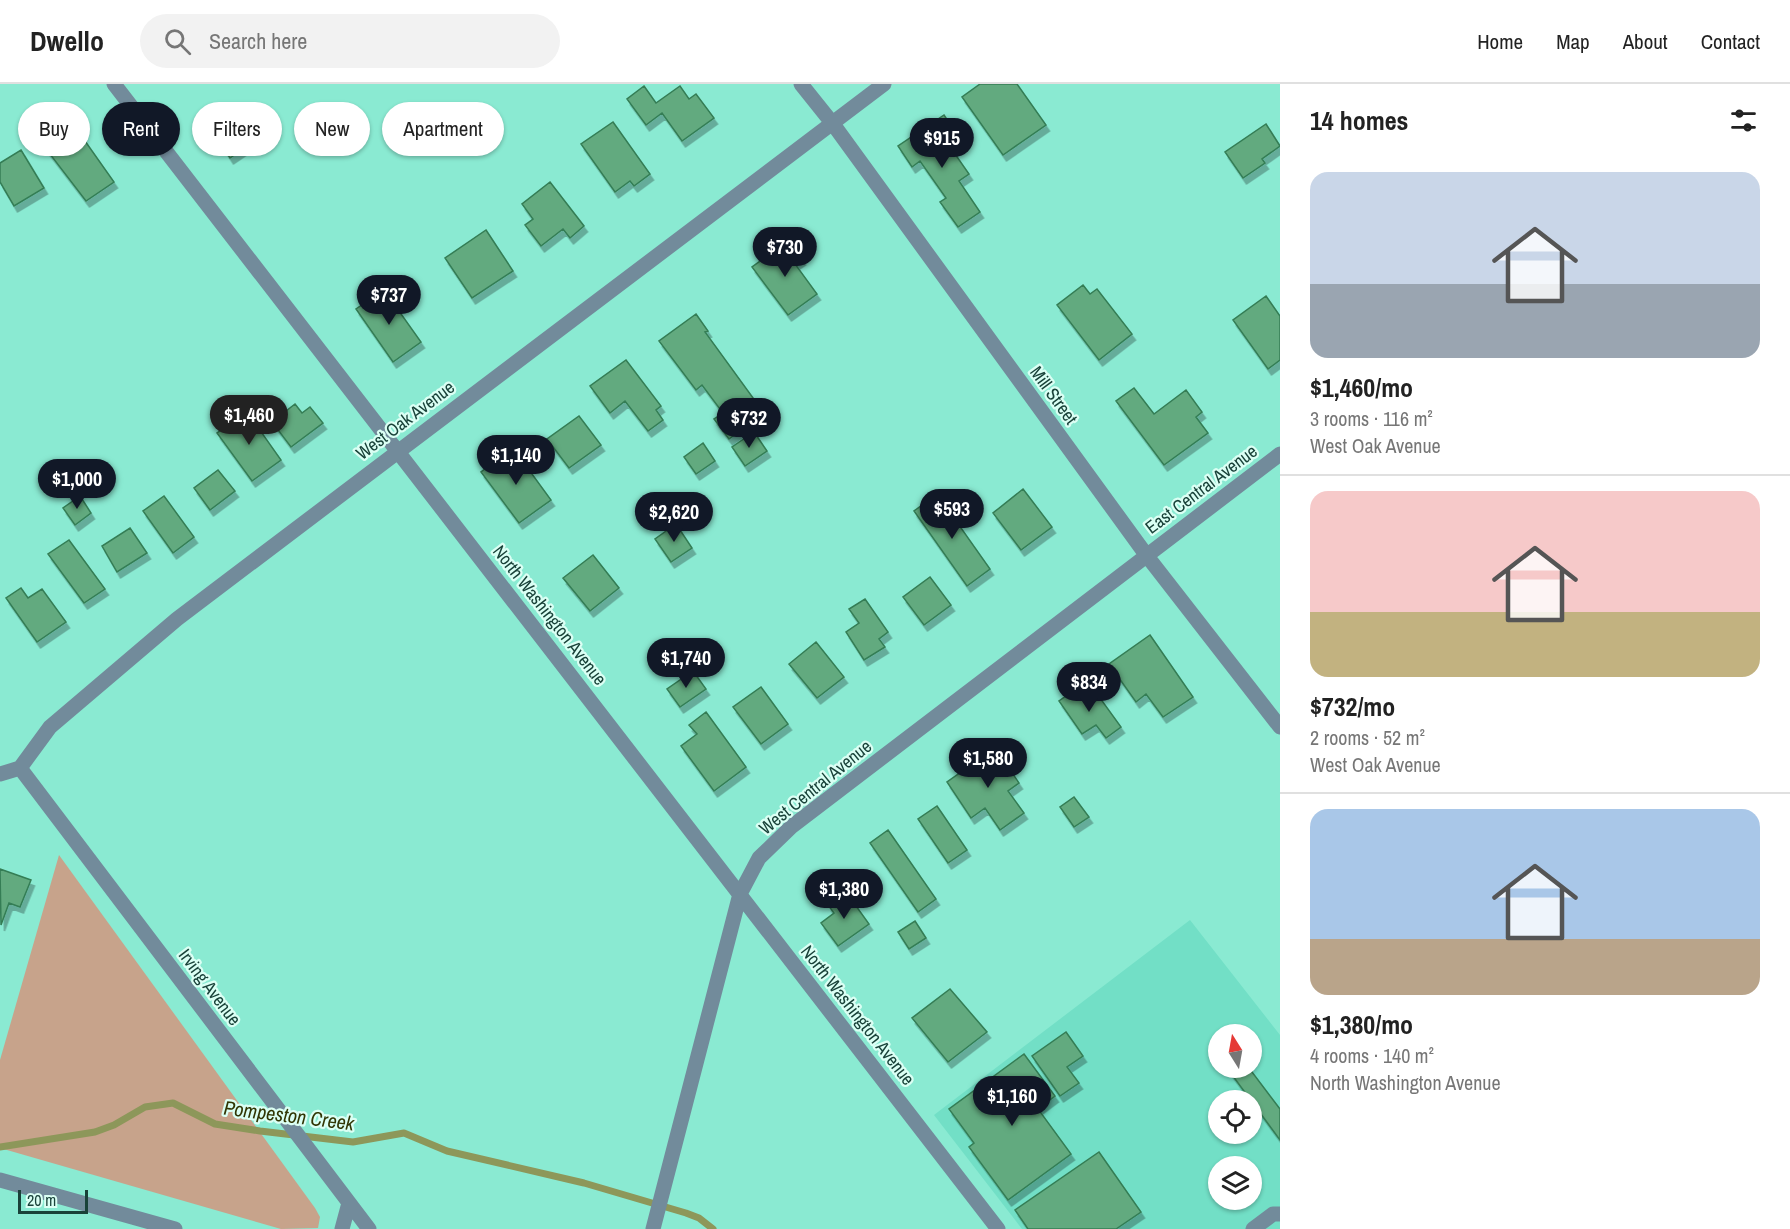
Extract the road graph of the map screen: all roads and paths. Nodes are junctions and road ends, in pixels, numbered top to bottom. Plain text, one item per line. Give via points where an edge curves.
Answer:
1 (114, 84) edge
2 (801, 84) edge
3 (884, 84) edge
4 (833, 124) junction
5 (399, 450) junction
6 (1280, 454) edge
7 (1147, 556) junction
8 (1280, 726) edge
9 (20, 768) junction
10 (0, 774) edge
11 (740, 894) junction
12 (0, 1180) edge
13 (349, 1203) junction
14 (1280, 1214) edge
15 (654, 1225) edge
16 (175, 1229) edge
17 (342, 1229) edge
18 (369, 1229) edge
19 (998, 1229) edge
20 (1253, 1229) edge

1 - 5 street, North Washington Avenue
2 - 4 street, Mill Street
3 - 4 street, West Oak Avenue
4 - 5 street, West Oak Avenue
4 - 7 street, Mill Street
5 - 9 street, West Oak Avenue via 177,619 50,728
5 - 11 street, North Washington Avenue
6 - 7 street, East Central Avenue
7 - 8 street, Mill Street
7 - 11 street, West Central Avenue via 791,827 759,858
9 - 10 street
9 - 13 street, Irving Avenue
11 - 15 street, West Central Avenue
11 - 19 street, North Washington Avenue
12 - 16 street
13 - 17 street
13 - 18 street, Irving Avenue
14 - 20 street via 1273,1214

